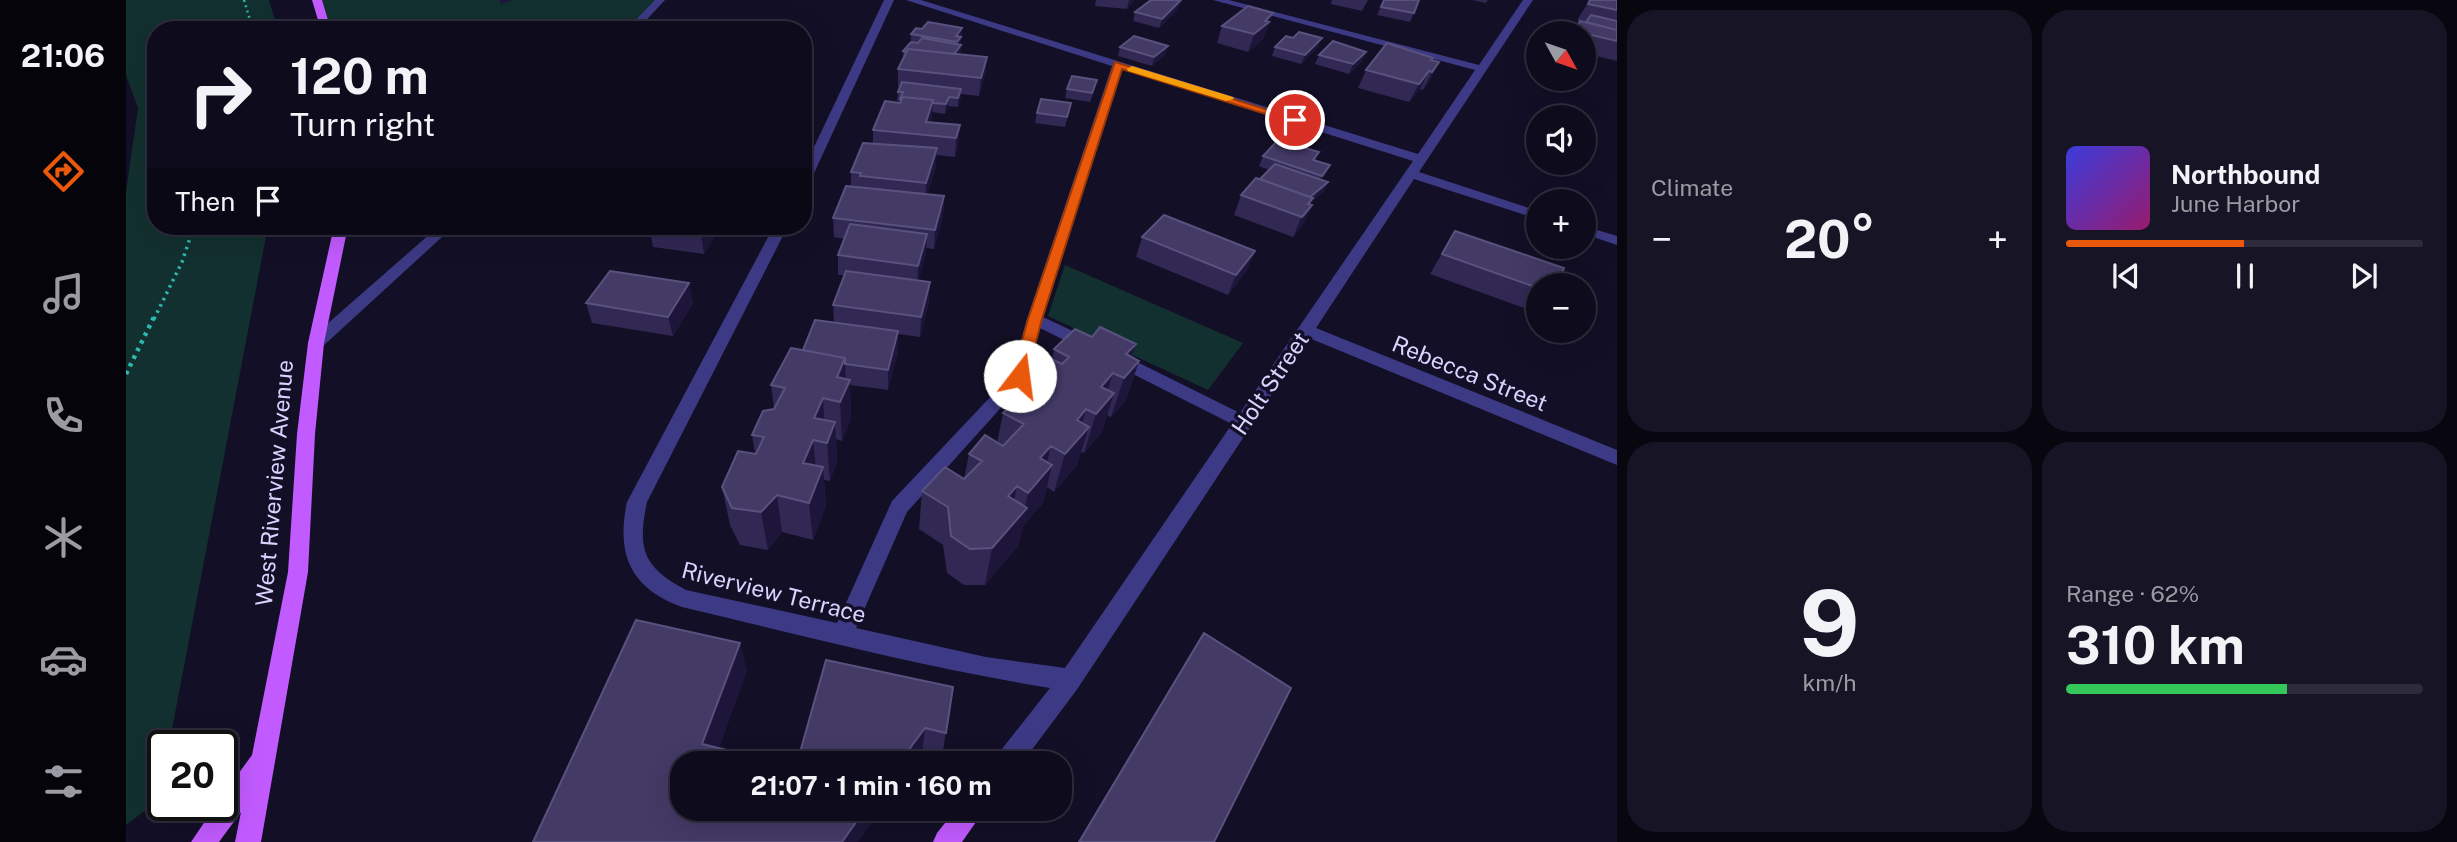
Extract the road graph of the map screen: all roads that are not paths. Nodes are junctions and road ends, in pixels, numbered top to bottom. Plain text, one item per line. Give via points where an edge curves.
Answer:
1 (317, 0) edge
2 (660, 0) edge
3 (889, 0) edge
4 (911, 0) edge
5 (1218, 0) edge
6 (1528, 0) edge
7 (323, 21) edge
8 (640, 21) edge
9 (1118, 64) junction
10 (1482, 69) junction
11 (1421, 159) junction
12 (812, 165) edge
13 (1411, 174) junction
14 (1526, 211) edge
15 (1596, 234) edge
16 (339, 235) edge
17 (437, 235) edge
18 (775, 235) edge
19 (1617, 241) edge
20 (1035, 319) junction
21 (1306, 330) junction
22 (316, 344) junction
23 (1244, 422) junction
24 (1617, 458) edge
25 (842, 635) junction
26 (1070, 680) junction
27 (1016, 751) edge
28 (266, 756) junction
29 (963, 821) edge
30 (970, 821) edge
31 (204, 842) edge
32 (248, 842) edge
33 (946, 842) edge
34 (966, 842) edge

1 - 7 main road
2 - 8 street
3 - 12 street
4 - 9 street
5 - 10 street
6 - 10 street, Holt Street
9 - 11 street
9 - 20 street
10 - 11 street, Holt Street
11 - 13 street, Holt Street
13 - 14 street
13 - 21 street, Holt Street
15 - 19 street
16 - 22 main road
17 - 22 street, West Riverview Avenue
18 - 25 street, Riverview Terrace via 637,502 630,531 636,562 658,587 670,593
20 - 23 street
20 - 25 street via 1020,376 899,508
21 - 23 street, Holt Street
21 - 24 street, Rebecca Street
22 - 28 main road, West Riverview Avenue via 298,572
23 - 26 street, Holt Street
25 - 26 street, Riverview Terrace via 986,667
26 - 27 street, Holt Street
28 - 31 main road
28 - 32 main road, West Riverview Avenue
29 - 33 main road
30 - 34 main road

